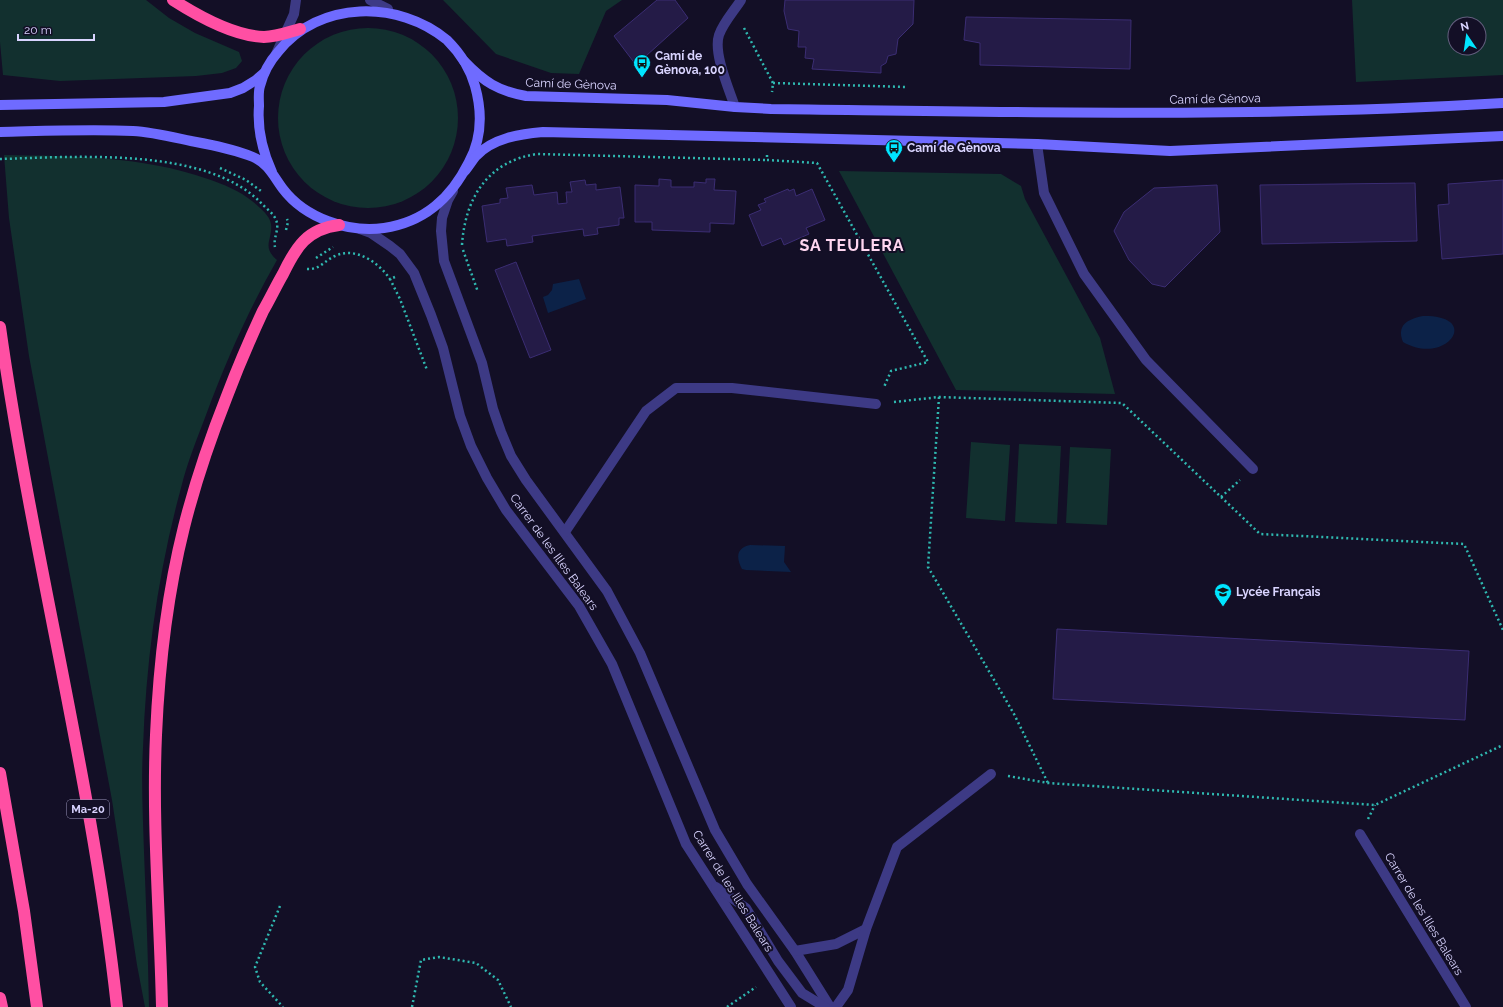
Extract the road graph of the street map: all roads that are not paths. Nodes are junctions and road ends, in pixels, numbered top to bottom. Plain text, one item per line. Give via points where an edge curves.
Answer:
1 (172, 0) edge
2 (296, 0) edge
3 (370, 0) edge
4 (740, 0) edge
5 (388, 9) junction
6 (300, 29) junction
7 (285, 34) junction
8 (275, 55) junction
9 (464, 61) junction
10 (266, 70) junction
11 (1503, 103) edge
12 (0, 105) edge
13 (735, 108) junction
14 (0, 132) edge
15 (1503, 136) edge
16 (1037, 144) junction
17 (465, 171) junction
18 (272, 172) junction
19 (455, 187) junction
20 (339, 225) junction
21 (356, 228) junction
22 (0, 327) edge
23 (876, 404) road end
24 (1253, 469) road end
25 (565, 532) junction
26 (0, 773) edge
27 (990, 774) road end
28 (1360, 834) dead end
29 (712, 885) junction
30 (866, 929) junction
31 (795, 951) junction
32 (0, 998) edge
33 (2, 1007) edge
34 (37, 1007) edge
35 (117, 1007) edge
36 (162, 1007) edge
37 (791, 1007) edge
38 (825, 1007) edge
39 (830, 1007) edge
40 (836, 1007) edge
41 (1466, 1007) edge

1 - 7 highway via 206,19 238,32 265,37
2 - 7 street via 294,14
3 - 5 street
4 - 13 street via 720,33 717,43
5 - 6 street via 368,7 338,11
5 - 9 street via 424,22 439,32
6 - 7 highway
6 - 8 street
7 - 8 street
8 - 10 street
9 - 13 street, Camí de Gènova via 490,84 513,94 667,100
9 - 17 street via 475,85 480,116 479,135
10 - 12 street via 243,88 212,96 164,102
10 - 18 street via 259,87 258,121 264,151
11 - 13 street, Camí de Gènova via 1442,107 1189,113
14 - 18 street via 135,131 209,144 252,156
15 - 16 street via 1170,151
16 - 17 street via 543,132 511,137 487,148 477,155
16 - 24 street via 1044,193 1084,274 1146,360
17 - 19 street
18 - 20 street via 292,199 308,211
19 - 21 street via 429,212 412,221 383,228
19 - 25 street, Carrer de les Illes Balears via 442,218 442,246 446,269 478,349 493,409 511,456
20 - 21 street
20 - 36 highway via 322,228 310,235 289,261 236,372 199,473 184,527 172,588 159,683 156,743 155,788
21 - 29 street, Carrer de les Illes Balears via 371,233 390,246 400,254 414,273 443,348 460,416 487,478 506,510 579,606 612,664 686,844
22 - 35 highway, Ma-20 via 26,485 95,850
23 - 25 street, Carrer de les Illes Balears via 732,388 676,388 646,411
25 - 31 street, Carrer de les Illes Balears via 607,591 640,653 715,830 747,884
26 - 34 highway via 24,911
27 - 30 street via 897,847
28 - 41 street, Carrer de les Illes Balears
29 - 37 street, Carrer de les Illes Balears
29 - 38 street via 746,908 778,961 802,993
30 - 31 street via 836,944
30 - 40 street via 848,990
31 - 39 street, Carrer de les Illes Balears
32 - 33 highway

